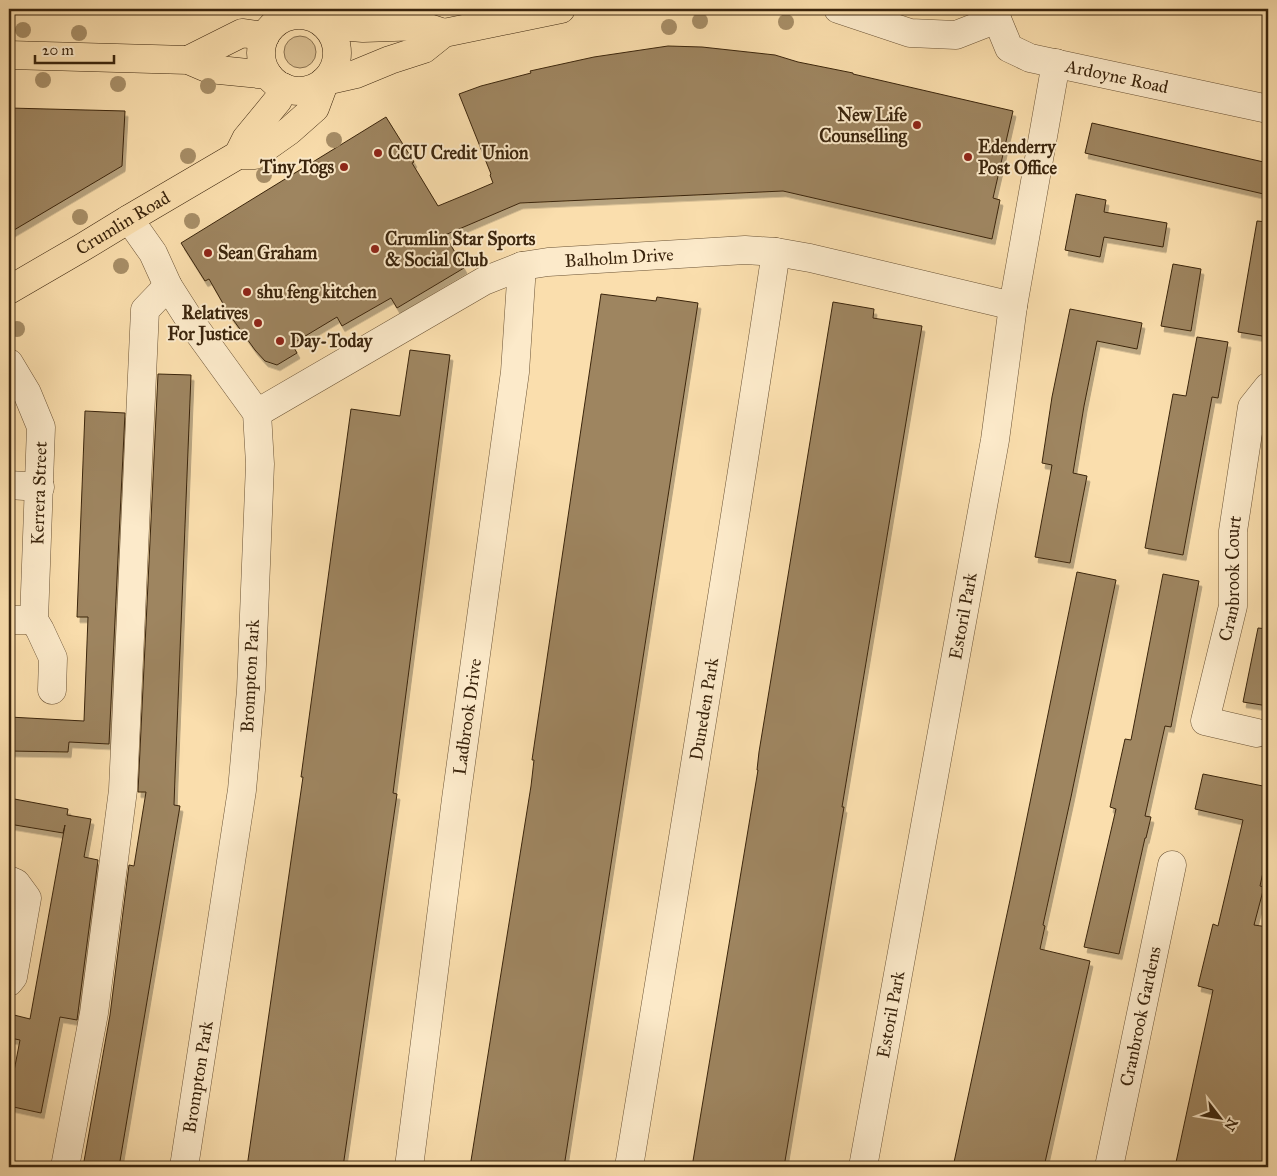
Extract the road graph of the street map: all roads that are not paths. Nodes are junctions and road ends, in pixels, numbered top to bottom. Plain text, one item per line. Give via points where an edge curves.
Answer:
1 (561, 9) edge
2 (838, 9) edge
3 (511, 14) edge
4 (996, 14) edge
5 (317, 18) edge
6 (264, 26) edge
7 (444, 32) junction
8 (9, 56) edge
9 (188, 60) junction
10 (1056, 64) junction
11 (276, 81) junction
12 (325, 81) junction
13 (1268, 109) edge
14 (238, 155) junction
15 (129, 219) junction
16 (776, 252) junction
17 (522, 266) junction
18 (168, 286) junction
19 (9, 290) edge
20 (1013, 306) junction
21 (9, 363) edge
22 (1268, 387) edge
23 (257, 413) junction
24 (9, 485) edge
25 (40, 487) junction
26 (28, 623) edge
27 (52, 690) dead end
28 (1258, 733) dead end
29 (1172, 865) dead end
30 (9, 880) edge
31 (9, 982) edge
32 (65, 1167) edge
33 (184, 1167) edge
34 (409, 1167) edge
35 (629, 1167) edge
36 (863, 1167) edge
37 (1109, 1167) edge

1 - 3 main road
2 - 4 street via 910,33 956,35
3 - 7 main road
4 - 10 street, Ardoyne Road via 1010,48 1030,58
5 - 6 main road via 296,15
5 - 7 main road via 364,28 424,26
5 - 12 main road via 332,33 338,53 332,73
6 - 9 main road
6 - 11 main road via 264,66
7 - 12 main road via 424,49 356,74
8 - 9 main road
9 - 11 main road via 209,69
10 - 13 street, Ardoyne Road
10 - 20 street, Estoril Park
11 - 12 main road via 294,91 305,91
11 - 14 main road, Crumlin Road via 278,100 246,139
12 - 14 main road, Crumlin Road via 315,108 289,131 255,154
14 - 15 main road, Crumlin Road
15 - 18 street
15 - 19 main road, Crumlin Road
16 - 17 street, Balholm Drive via 745,250 582,259
16 - 20 street, Balholm Drive
16 - 35 street, Duneden Park
17 - 23 street, Balholm Drive via 484,281
17 - 34 street, Ladbrook Drive via 515,372
18 - 23 street
18 - 32 street via 145,310 123,790 94,1013
20 - 36 street, Estoril Park via 995,440
21 - 25 street, Kerrera Street via 27,393 41,428
22 - 28 street, Cranbrook Court via 1252,407 1233,531 1233,606 1205,721
23 - 33 street, Brompton Park via 260,464 242,790
24 - 25 street
25 - 26 street, Kerrera Street
26 - 27 street via 52,658
29 - 37 street, Cranbrook Gardens
30 - 31 street via 16,883 27,898 13,977

